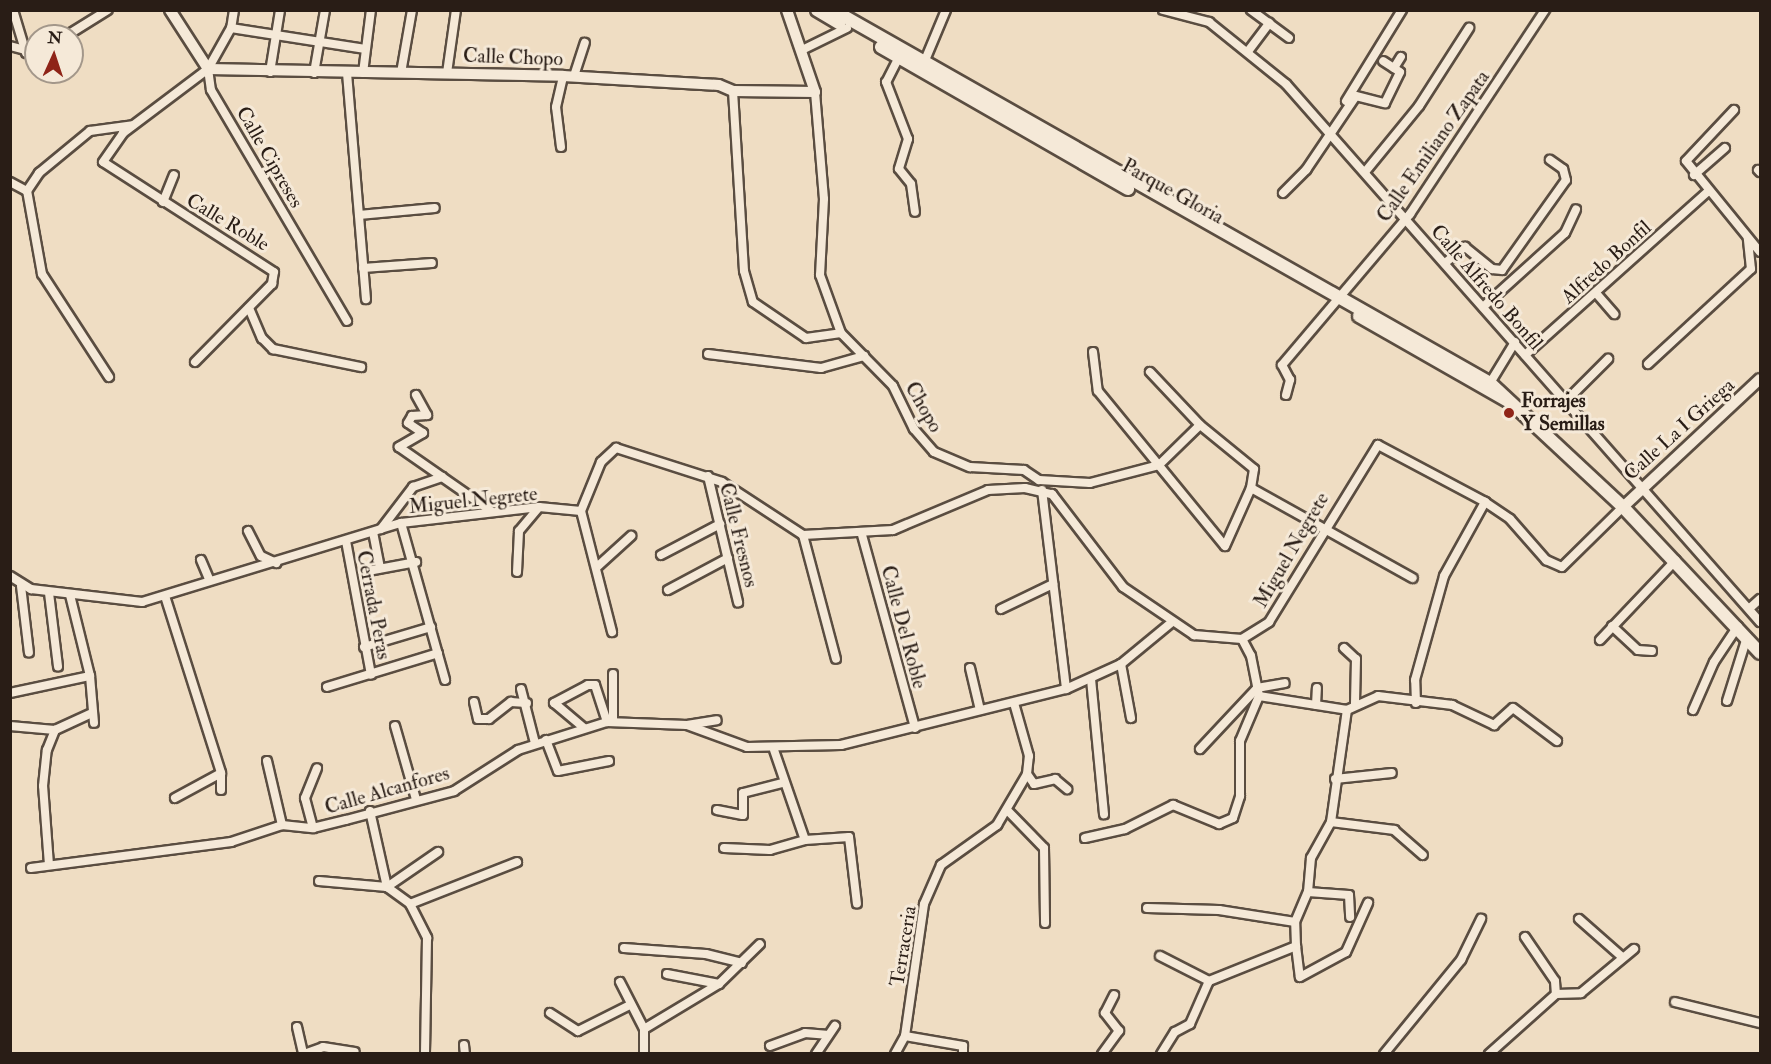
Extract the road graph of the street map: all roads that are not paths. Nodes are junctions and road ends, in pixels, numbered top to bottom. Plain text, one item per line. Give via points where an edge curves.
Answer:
1 (13, 10) edge
2 (108, 10) edge
3 (170, 10) edge
4 (234, 10) edge
5 (280, 10) edge
6 (325, 10) edge
7 (371, 10) edge
8 (412, 10) edge
9 (456, 10) edge
10 (817, 10) edge
11 (833, 10) edge
12 (946, 10) edge
13 (1163, 10) edge
14 (1251, 10) edge
15 (1402, 10) edge
16 (1545, 10) edge
17 (787, 11) edge
18 (1194, 13) edge
19 (1269, 24) junction
20 (84, 25) edge
21 (231, 28) junction
22 (847, 28) junction
23 (1469, 28) dead end
24 (276, 35) junction
25 (24, 36) edge
26 (1289, 38) dead end
27 (319, 42) junction
28 (585, 43) dead end
29 (364, 49) junction
30 (802, 50) junction
31 (1250, 50) junction
32 (899, 57) junction
33 (1401, 57) dead end
34 (1383, 61) dead end
35 (923, 66) junction
36 (1394, 68) junction
37 (208, 69) junction
38 (270, 72) junction
39 (315, 72) junction
40 (347, 72) junction
41 (363, 73) junction
42 (401, 73) junction
43 (447, 73) junction
44 (568, 76) junction
45 (733, 91) junction
46 (815, 92) junction
47 (1734, 110) dead end
48 (133, 124) junction
49 (1329, 131) junction
50 (561, 147) dead end
51 (1725, 148) dead end
52 (1550, 160) dead end
53 (1365, 172) junction
54 (174, 175) dead end
55 (1694, 175) junction
56 (10, 182) edge
57 (24, 189) junction
58 (10, 192) edge
59 (1707, 192) junction
60 (1283, 193) dead end
61 (163, 202) junction
62 (435, 208) dead end
63 (1576, 209) dead end
64 (915, 212) dead end
65 (359, 215) junction
66 (1405, 219) junction
67 (1748, 238) junction
68 (1761, 252) edge
69 (1445, 263) junction
70 (432, 264) dead end
71 (363, 268) junction
72 (1596, 293) junction
73 (366, 298) dead end
74 (1339, 299) junction
75 (1484, 307) junction
76 (249, 308) junction
77 (1614, 314) dead end
78 (347, 321) dead end
79 (841, 333) junction
80 (1515, 342) junction
81 (1422, 349) junction
82 (1093, 352) dead end
83 (708, 354) dead end
84 (1526, 355) junction
85 (864, 356) junction
86 (1608, 359) dead end
87 (195, 362) dead end
88 (1648, 364) dead end
89 (361, 367) dead end
90 (1150, 372) dead end
91 (109, 376) dead end
92 (1761, 379) edge
93 (1490, 383) junction
94 (417, 395) dead end
95 (1286, 395) dead end
96 (1511, 402) junction
97 (1565, 402) junction
98 (1200, 425) junction
99 (1159, 465) junction
100 (708, 476) junction
101 (442, 477) junction
102 (1039, 480) junction
103 (1641, 486) junction
104 (1251, 488) junction
105 (1043, 492) junction
106 (1485, 502) junction
107 (539, 507) junction
108 (1623, 507) junction
109 (490, 511) junction
110 (581, 511) junction
111 (401, 523) junction
112 (720, 524) junction
113 (1322, 527) junction
114 (248, 531) dead end
115 (377, 531) junction
116 (803, 535) junction
117 (862, 535) junction
118 (631, 536) dead end
119 (346, 541) junction
120 (661, 555) dead end
121 (728, 558) junction
122 (201, 560) dead end
123 (1676, 560) junction
124 (416, 562) junction
125 (277, 564) junction
126 (598, 566) junction
127 (380, 568) junction
128 (368, 571) dead end
129 (517, 572) dead end
130 (10, 576) edge
131 (1413, 578) dead end
132 (209, 579) junction
133 (1053, 584) junction
134 (21, 586) junction
135 (668, 590) dead end
136 (49, 593) junction
137 (70, 595) junction
138 (165, 596) junction
139 (1761, 599) edge
140 (738, 602) dead end
141 (1751, 608) junction
142 (1001, 609) dead end
143 (1761, 622) edge
144 (1171, 623) junction
145 (1612, 626) junction
146 (1738, 626) junction
147 (431, 627) junction
148 (612, 632) dead end
149 (1747, 637) junction
150 (1242, 639) junction
151 (1600, 640) dead end
152 (364, 647) junction
153 (1344, 648) dead end
154 (1652, 651) dead end
155 (29, 653) dead end
156 (438, 653) junction
157 (1761, 653) edge
158 (836, 659) dead end
159 (1121, 664) junction
160 (58, 666) dead end
161 (970, 669) dead end
162 (614, 674) dead end
163 (371, 675) junction
164 (90, 676) junction
165 (1091, 679) junction
166 (445, 680) dead end
167 (1285, 683) dead end
168 (327, 687) dead end
169 (1317, 688) dead end
170 (521, 689) dead end
171 (1066, 689) junction
172 (1258, 692) junction
173 (10, 693) edge
174 (1727, 701) dead end
175 (474, 702) dead end
176 (527, 703) junction
177 (1014, 703) junction
178 (1416, 703) junction
179 (1355, 704) junction
180 (1316, 705) junction
181 (980, 710) junction
182 (1347, 710) junction
183 (1693, 710) dead end
184 (92, 713) junction
185 (1131, 718) dead end
186 (717, 720) dead end
187 (610, 722) junction
188 (94, 723) dead end
189 (687, 725) junction
190 (10, 726) edge
191 (395, 726) dead end
192 (915, 728) junction
193 (584, 729) junction
194 (55, 730) junction
195 (546, 740) junction
196 (1557, 741) dead end
197 (535, 743) junction
198 (1200, 749) dead end
199 (774, 750) junction
200 (267, 761) dead end
201 (609, 761) dead end
202 (317, 768) dead end
203 (221, 773) junction
204 (1392, 773) dead end
205 (1027, 774) junction
206 (1335, 778) junction
207 (782, 783) junction
208 (1067, 789) dead end
209 (221, 790) dead end
210 (175, 798) dead end
211 (416, 799) junction
212 (717, 810) dead end
213 (370, 811) junction
214 (1009, 812) junction
215 (1104, 814) dead end
216 (1331, 822) junction
217 (282, 825) junction
218 (313, 828) junction
219 (1085, 838) dead end
220 (805, 840) junction
221 (724, 848) dead end
222 (438, 852) dead end
223 (1423, 855) dead end
224 (517, 862) dead end
225 (49, 864) junction
226 (31, 868) dead end
227 (319, 881) dead end
228 (387, 887) junction
229 (1308, 892) junction
230 (1368, 903) dead end
231 (410, 904) junction
232 (857, 904) dead end
233 (1147, 908) dead end
234 (1350, 917) dead end
235 (1481, 919) dead end
236 (1579, 919) dead end
237 (1295, 922) junction
238 (1045, 923) dead end
239 (1525, 938) dead end
240 (760, 944) dead end
241 (1296, 946) junction
242 (624, 948) dead end
243 (1634, 949) dead end
244 (1160, 956) dead end
245 (1621, 956) junction
246 (742, 963) junction
247 (667, 974) dead end
248 (1209, 981) junction
249 (620, 982) dead end
250 (719, 984) junction
251 (1556, 994) junction
252 (1114, 995) dead end
253 (1675, 1002) dead end
254 (630, 1005) junction
255 (550, 1013) dead end
256 (1761, 1023) edge
257 (835, 1026) dead end
258 (297, 1027) dead end
259 (644, 1029) junction
260 (826, 1035) junction
261 (905, 1036) junction
262 (770, 1046) dead end
263 (354, 1052) edge
264 (304, 1053) edge
265 (425, 1053) edge
266 (644, 1053) edge
267 (816, 1053) edge
268 (895, 1053) edge
269 (963, 1053) edge
270 (1102, 1053) edge
271 (1161, 1053) edge
272 (1384, 1053) edge
273 (1489, 1053) edge

1 - 25 street
2 - 20 street
3 - 37 street, Calle Cipreses
4 - 21 street
5 - 24 street
6 - 27 street
7 - 29 street
8 - 42 street
9 - 43 street
10 - 22 main road, Parque Gloria
11 - 35 main road, Parque Gloria
12 - 35 street
13 - 18 street, Calle Alfredo Bonfil
14 - 19 street
15 - 49 street
16 - 66 street, Calle Emiliano Zapata
17 - 30 street
18 - 31 street, Calle Alfredo Bonfil
19 - 26 street
19 - 31 street
21 - 24 street
21 - 37 street
22 - 30 street
22 - 32 main road, Parque Gloria
23 - 53 street via 1419,106
24 - 27 street
24 - 38 street
27 - 29 street
27 - 39 street
28 - 44 street
29 - 41 street
30 - 46 street
31 - 49 street, Calle Alfredo Bonfil
32 - 35 main road, Parque Gloria
32 - 64 street via 886,82 908,139 898,169 911,184
33 - 36 street
34 - 36 street
35 - 74 main road, Parque Gloria via 1131,186
36 - 49 street via 1400,79 1385,103 1356,96
37 - 38 street, Calle Chopo
37 - 48 street
37 - 78 street, Calle Cipreses via 211,90 242,147
38 - 39 street, Calle Chopo
39 - 40 street, Calle Chopo
40 - 41 street, Calle Chopo
40 - 65 street
41 - 42 street, Calle Chopo
42 - 43 street, Calle Chopo
43 - 44 street, Calle Chopo
44 - 45 street, Calle Chopo via 719,85
44 - 50 street via 556,107
45 - 46 street, Calle Chopo
45 - 79 street via 744,271 753,302 806,338
46 - 79 street, Chopo via 825,218 817,265
47 - 55 street via 1688,157
48 - 57 street via 90,131
48 - 61 street, Calle Roble via 104,166
49 - 53 street, Calle Alfredo Bonfil
49 - 60 street
51 - 55 street
52 - 69 street via 1563,169 1566,180 1502,270 1492,269 1465,247
53 - 66 street, Calle Alfredo Bonfil
54 - 61 street
55 - 59 street
56 - 57 street
57 - 58 street
57 - 91 street via 42,274
59 - 67 street
59 - 72 street, Alfredo Bonfil
61 - 76 street, Calle Roble via 271,268 272,284
62 - 65 street
63 - 75 street via 1565,233
65 - 71 street
66 - 69 street, Calle Alfredo Bonfil
66 - 74 street, Calle Emiliano Zapata
67 - 68 street
67 - 88 street via 1751,269
69 - 75 street, Calle Alfredo Bonfil
70 - 71 street
71 - 73 street
72 - 77 street
72 - 84 street, Alfredo Bonfil
74 - 81 main road, Parque Gloria
74 - 95 street, Calle Emiliano Zapata via 1282,365 1290,380
75 - 80 street, Calle Alfredo Bonfil
76 - 87 street, Calle Roble
76 - 89 street via 262,339 273,349
79 - 85 street, Chopo
80 - 84 street, Calle Alfredo Bonfil
80 - 93 street
81 - 93 main road, Parque Gloria
81 - 96 main road, Parque Gloria
82 - 99 street via 1098,391
83 - 85 street via 821,368
84 - 97 street, Calle Alfredo Bonfil
85 - 102 street, Chopo via 893,386 914,429 934,452 949,462 1024,470
86 - 97 street
90 - 98 street
92 - 103 street, Calle La I Griega
93 - 96 main road, Parque Gloria
94 - 101 street via 427,415 412,416 408,423 423,433 399,447
96 - 108 main road, Parque Gloria
97 - 103 street, Calle Alfredo Bonfil
98 - 99 street, Chopo
98 - 104 street via 1254,469
99 - 102 street, Chopo via 1090,483
99 - 104 street via 1225,546
100 - 110 street via 616,448 601,462
100 - 112 street, Calle Fresnos
100 - 116 street
101 - 109 street
101 - 115 street via 412,487
102 - 105 street
103 - 108 street, Calle La I Griega
103 - 141 street, Calle Alfredo Bonfil
104 - 113 street
105 - 117 street via 988,490 893,530
105 - 133 street
105 - 144 street via 1060,500 1123,587
106 - 108 street, Miguel Negrete via 1510,519 1546,560 1562,567
106 - 113 street, Miguel Negrete via 1378,445
106 - 178 street via 1444,576 1415,680
107 - 109 street, Miguel Negrete
107 - 110 street, Miguel Negrete
107 - 129 street via 519,531
108 - 123 main road, Parque Gloria
109 - 111 street, Miguel Negrete
110 - 126 street
111 - 115 street, Miguel Negrete
111 - 124 street
112 - 120 street
112 - 121 street, Calle Fresnos
113 - 131 street
113 - 150 street, Miguel Negrete via 1269,622
114 - 125 street via 261,556
115 - 119 street, Miguel Negrete
115 - 127 street
116 - 117 street
116 - 158 street
117 - 192 street, Calle Del Roble
118 - 126 street
119 - 125 street, Miguel Negrete
119 - 152 street, Cerrada Peras
121 - 135 street
121 - 140 street, Calle Fresnos
122 - 132 street
123 - 145 street
123 - 146 main road, Parque Gloria
124 - 127 street
124 - 147 street
125 - 132 street, Miguel Negrete
126 - 148 street
127 - 128 street
130 - 134 street, Miguel Negrete
132 - 138 street, Miguel Negrete
133 - 142 street
133 - 171 street
134 - 136 street, Miguel Negrete
134 - 155 street
136 - 137 street, Miguel Negrete
136 - 160 street
137 - 138 street, Miguel Negrete via 132,602
137 - 164 street
138 - 203 street
139 - 141 street
141 - 143 street, Calle Alfredo Bonfil
144 - 150 street via 1194,635
144 - 159 street
145 - 151 street
145 - 154 street via 1638,650
146 - 149 main road, Parque Gloria
146 - 183 street via 1714,662
147 - 152 street
147 - 156 street
149 - 157 main road, Parque Gloria
149 - 174 street
150 - 172 street
152 - 163 street, Cerrada Peras
153 - 179 street via 1356,659
156 - 163 street
156 - 166 street
159 - 165 street
159 - 185 street
161 - 181 street
162 - 187 street
163 - 168 street
164 - 173 street
164 - 184 street
165 - 171 street
165 - 215 street
167 - 172 street
169 - 180 street
170 - 176 street
171 - 177 street
172 - 180 street
172 - 198 street
172 - 219 street via 1240,741 1240,796 1229,822 1219,824 1173,805 1125,829
175 - 176 street via 477,719 489,719 511,702
176 - 197 street
177 - 181 street, Calle Alcanfores
177 - 205 street, Terraceria via 1029,756
178 - 179 street via 1378,696
178 - 196 street via 1452,705 1494,725 1513,708
179 - 182 street
180 - 182 street
181 - 192 street, Calle Alcanfores
182 - 206 street
184 - 188 street
184 - 194 street
186 - 189 street
187 - 189 street, Calle Alcanfores
187 - 193 street, Calle Alcanfores
187 - 193 street via 595,685 588,685 554,704
189 - 199 street, Calle Alcanfores via 747,747
190 - 194 street
191 - 211 street
192 - 199 street, Calle Alcanfores via 841,745
193 - 195 street, Calle Alcanfores
194 - 225 street via 43,786
195 - 197 street, Calle Alcanfores
195 - 201 street via 558,771
197 - 211 street, Calle Alcanfores via 468,784
199 - 207 street
200 - 217 street
202 - 218 street via 305,798
203 - 209 street
203 - 210 street
204 - 206 street
205 - 208 street via 1034,784 1055,779
205 - 214 street, Terraceria
206 - 216 street
207 - 212 street via 743,793 743,816
207 - 220 street
211 - 213 street, Calle Alcanfores
213 - 218 street, Calle Alcanfores
213 - 228 street
214 - 238 street via 1044,848
214 - 261 street, Terraceria via 941,865 924,904
216 - 223 street via 1394,830
216 - 229 street via 1311,858
217 - 218 street, Calle Alcanfores
217 - 225 street, Calle Alcanfores via 231,842
220 - 221 street via 770,850
220 - 232 street via 849,837
222 - 228 street
224 - 231 street
225 - 226 street, Calle Alcanfores
227 - 228 street
228 - 231 street
229 - 234 street via 1349,895
229 - 237 street
230 - 241 street via 1346,952 1300,977
231 - 265 street via 427,938
233 - 237 street via 1219,910
235 - 272 street via 1461,960
236 - 245 street
237 - 241 street
239 - 251 street via 1555,981
240 - 246 street
241 - 248 street
242 - 246 street via 706,954
243 - 245 street
244 - 248 street
245 - 251 street via 1581,993
246 - 250 street
247 - 250 street
248 - 271 street via 1190,1024 1175,1032
249 - 254 street
250 - 259 street
251 - 273 street
252 - 270 street via 1105,1013 1119,1031
253 - 256 street
254 - 255 street via 578,1031
254 - 259 street
257 - 260 street
258 - 264 street
259 - 266 street
260 - 262 street via 805,1034
260 - 267 street
261 - 268 street, Terraceria
261 - 269 street via 963,1046
263 - 264 street via 323,1047

